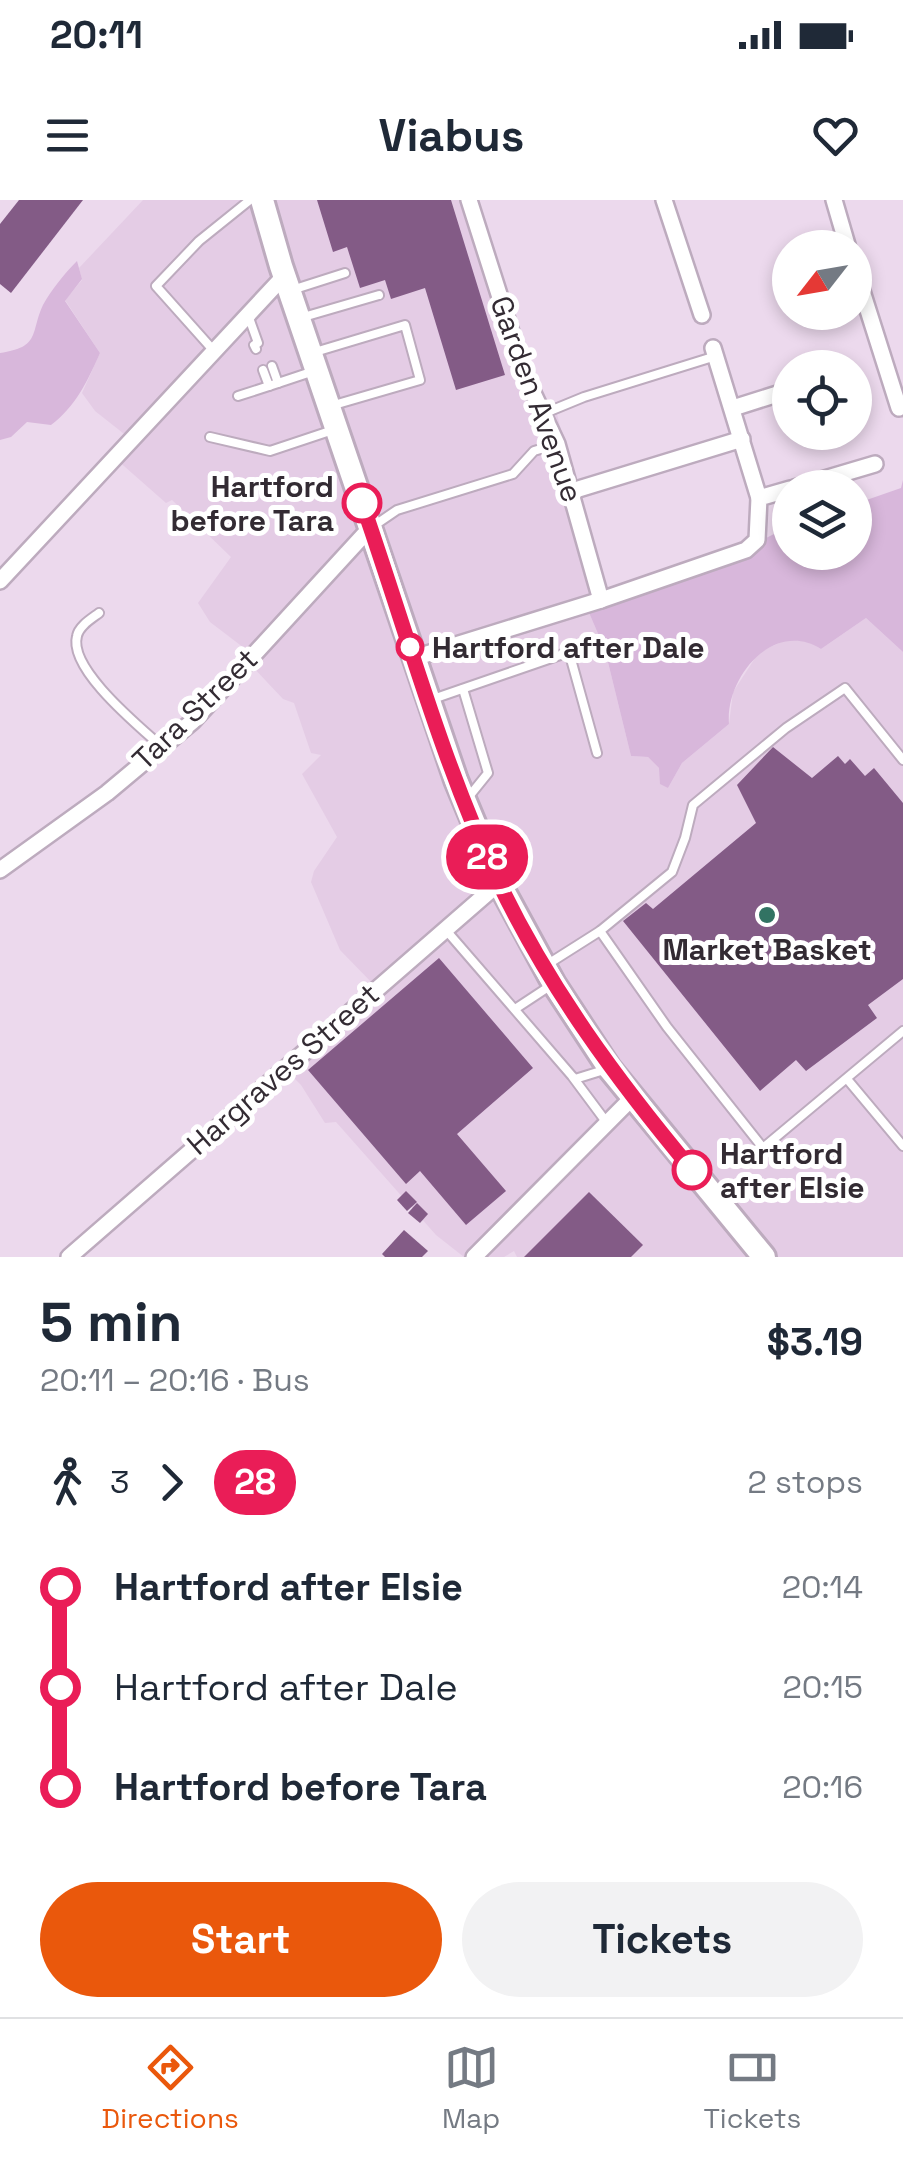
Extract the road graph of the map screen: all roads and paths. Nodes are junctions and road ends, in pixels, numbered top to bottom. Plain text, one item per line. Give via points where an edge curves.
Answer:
1 (250, 200) edge
2 (262, 200) edge
3 (469, 200) edge
4 (664, 200) edge
5 (834, 200) edge
6 (843, 230) edge
7 (346, 273) dead end
8 (288, 282) junction
9 (380, 295) dead end
10 (248, 315) junction
11 (702, 315) dead end
12 (300, 318) junction
13 (872, 324) edge
14 (260, 346) dead end
15 (214, 352) junction
16 (714, 352) joint
17 (314, 361) junction
18 (268, 368) dead end
19 (273, 385) junction
20 (238, 396) dead end
21 (772, 396) edge
22 (733, 408) junction
23 (898, 408) dead end
24 (544, 414) junction
25 (334, 417) junction
26 (210, 437) dead end
27 (742, 439) junction
28 (558, 444) junction
29 (875, 464) dead end
30 (854, 470) edge
31 (572, 491) junction
32 (772, 494) edge
33 (760, 498) junction
34 (371, 527) junction
35 (0, 581) edge
36 (602, 600) junction
37 (98, 613) dead end
38 (414, 658) junction
39 (462, 689) junction
40 (428, 701) junction
41 (162, 748) junction
42 (597, 753) dead end
43 (903, 760) edge
44 (464, 802) junction
45 (0, 869) edge
46 (499, 883) junction
47 (445, 929) junction
48 (600, 931) junction
49 (549, 975) junction
50 (515, 1010) junction
51 (902, 1035) edge
52 (609, 1068) junction
53 (575, 1079) junction
54 (847, 1079) junction
55 (632, 1098) junction
56 (606, 1123) junction
57 (903, 1146) edge
58 (69, 1257) edge
59 (474, 1257) edge
60 (764, 1257) edge

1 - 15 lane via 156,286
2 - 8 main road
3 - 24 street, Garden Avenue via 524,376
4 - 11 street
5 - 6 street
7 - 8 lane
8 - 10 street
8 - 12 main road
9 - 12 lane
10 - 14 lane
10 - 15 street
12 - 17 main road
13 - 23 street
15 - 35 street
16 - 22 street
16 - 24 lane
17 - 19 lane
17 - 25 main road
17 - 25 lane via 405,324 420,380
18 - 19 lane
19 - 20 lane
21 - 22 street
22 - 27 street
24 - 28 street, Garden Avenue
25 - 26 lane via 270,451
25 - 34 main road
27 - 31 street
27 - 33 street
28 - 31 street, Garden Avenue
28 - 34 lane via 534,451 513,474 397,510
29 - 30 street
31 - 36 street, Garden Avenue
32 - 33 street
33 - 36 street via 757,540 746,550
34 - 38 main road
34 - 41 street, Tara Street
36 - 38 street
37 - 41 lane via 76,636 83,666
38 - 40 main road
39 - 40 lane
39 - 42 lane via 568,652
39 - 44 lane via 488,773
40 - 44 main road
41 - 45 street, Tara Street
43 - 48 lane via 845,688 693,804 672,872
44 - 46 main road
46 - 47 street, Hargraves Street
46 - 49 main road
47 - 50 lane
47 - 58 street, Hargraves Street
48 - 49 lane
48 - 54 lane via 763,1148
49 - 50 lane
49 - 52 main road
50 - 53 lane
51 - 54 lane
52 - 53 lane
52 - 55 main road
53 - 56 lane
54 - 57 lane
55 - 56 street
55 - 60 main road
56 - 59 street

